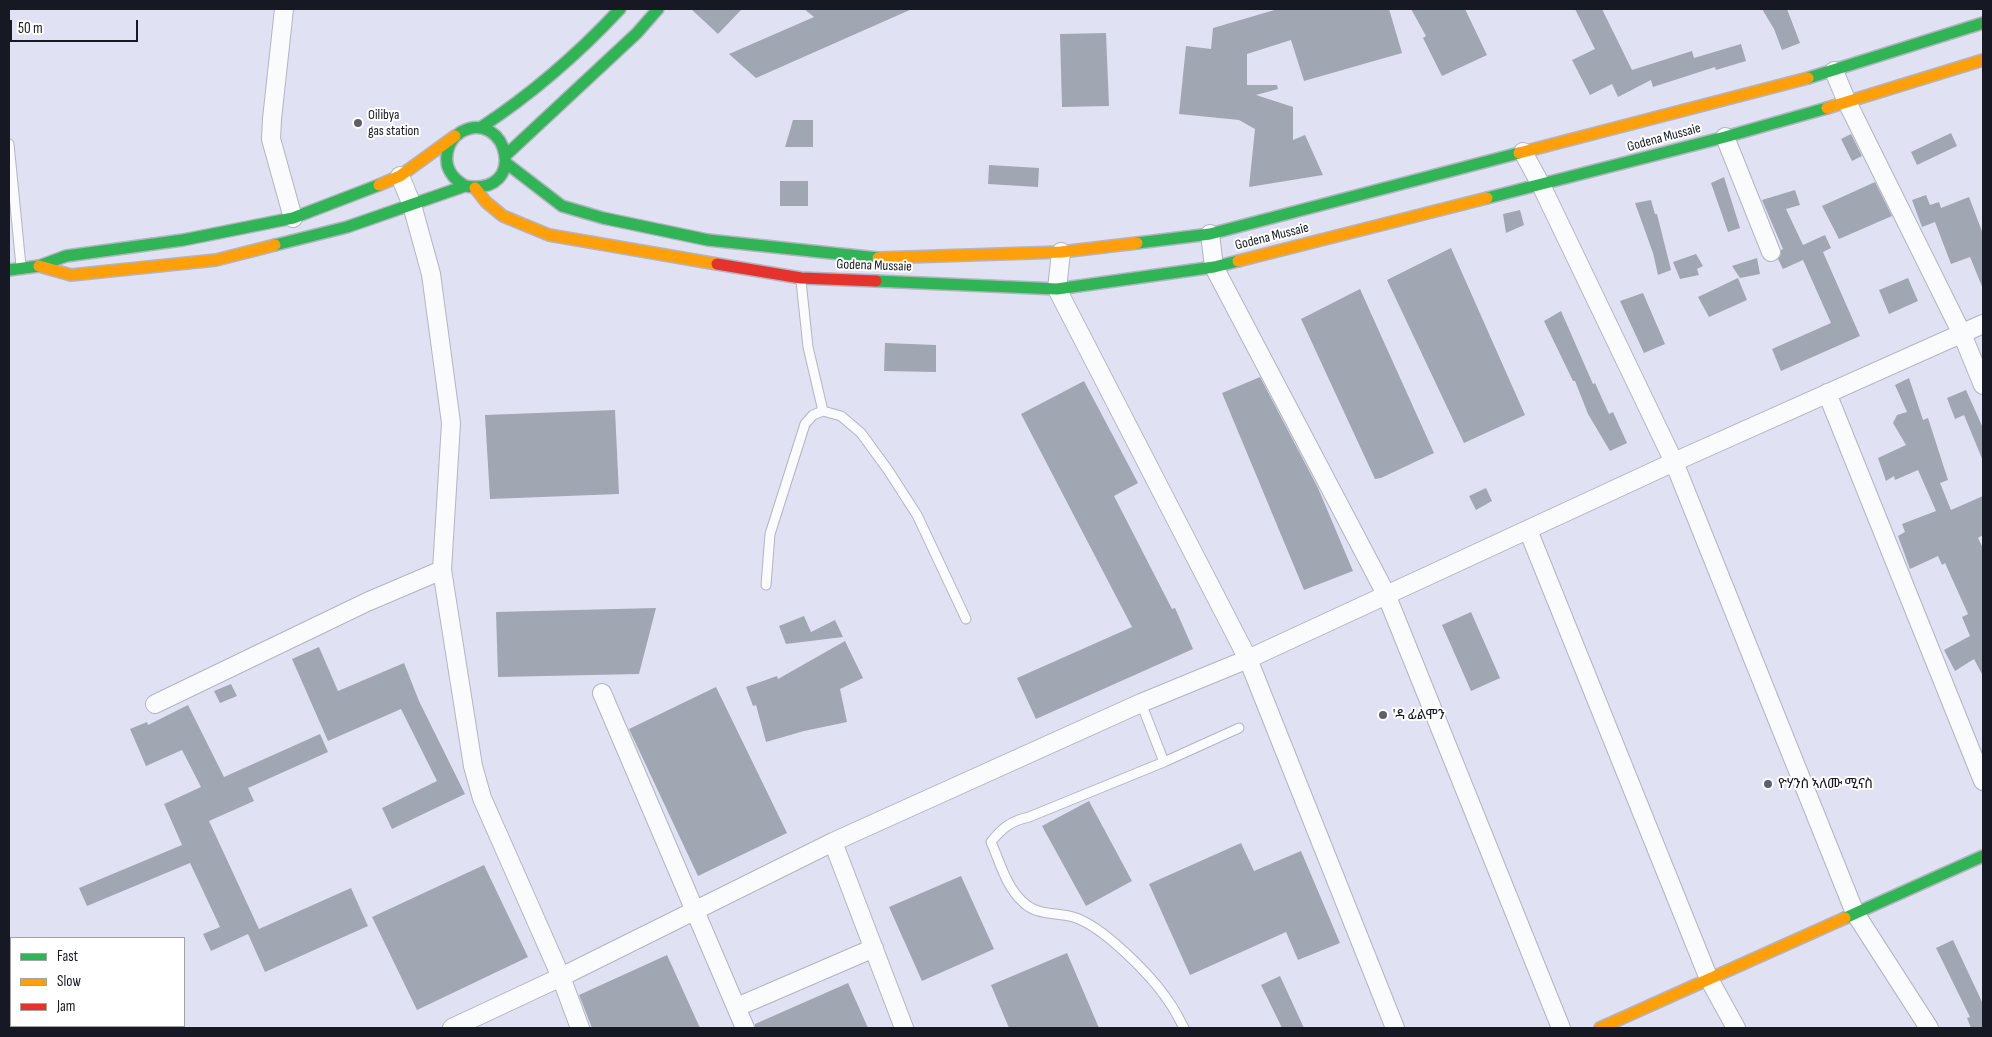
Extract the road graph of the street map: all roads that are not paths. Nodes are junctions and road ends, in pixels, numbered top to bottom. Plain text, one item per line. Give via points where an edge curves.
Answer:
1 (284, 9) edge
2 (658, 9) edge
3 (624, 21) edge
4 (1982, 28) edge
5 (1983, 60) edge
6 (1834, 71) junction
7 (1847, 102) junction
8 (480, 128) junction
9 (455, 136) junction
10 (1725, 137) junction
11 (9, 144) edge
12 (1523, 152) junction
13 (506, 159) junction
14 (400, 176) junction
15 (1541, 185) junction
16 (470, 187) junction
17 (412, 205) junction
18 (293, 218) junction
19 (1210, 234) junction
20 (183, 240) junction
21 (708, 240) junction
22 (1061, 252) junction
23 (1771, 252) dead end
24 (704, 262) junction
25 (186, 263) junction
26 (39, 266) junction
27 (1214, 267) junction
28 (22, 268) junction
29 (9, 270) edge
30 (801, 278) junction
31 (1057, 289) junction
32 (1983, 324) edge
33 (1962, 334) junction
34 (1983, 385) edge
35 (1827, 392) junction
36 (823, 411) junction
37 (1674, 462) junction
38 (1528, 530) junction
39 (442, 570) junction
40 (766, 585) dead end
41 (1386, 594) junction
42 (966, 619) dead end
43 (1248, 659) junction
44 (602, 693) dead end
45 (1141, 703) junction
46 (155, 704) dead end
47 (1239, 728) dead end
48 (1164, 762) junction
49 (1983, 781) edge
50 (833, 842) junction
51 (1983, 856) edge
52 (695, 911) junction
53 (1855, 913) junction
54 (874, 948) junction
55 (562, 977) junction
56 (1709, 979) junction
57 (737, 1007) junction
58 (452, 1028) edge
59 (580, 1028) edge
60 (745, 1028) edge
61 (904, 1028) edge
62 (1184, 1028) edge
63 (1394, 1028) edge
64 (1561, 1028) edge
65 (1600, 1028) edge
66 (1736, 1028) edge
67 (1929, 1028) edge

1 - 18 street via 271,139
2 - 3 street
3 - 8 street via 567,61 522,100
3 - 13 street
4 - 6 street, Godena Mussaie
5 - 7 street, Godena Mussaie
6 - 7 street
6 - 12 street, Godena Mussaie
7 - 10 street, Godena Mussaie
7 - 33 street
8 - 9 street
8 - 13 street via 498,137
9 - 14 street
9 - 16 street via 449,144 446,164 456,181
10 - 15 street, Godena Mussaie
10 - 23 street
11 - 28 lane
12 - 15 street
12 - 19 street, Godena Mussaie
13 - 16 street via 499,178 492,184
13 - 21 street, Godena Mussaie via 535,188 562,206
14 - 17 street
14 - 18 street
15 - 27 street, Godena Mussaie
15 - 37 street
16 - 17 street
16 - 24 street, Godena Mussaie via 502,216 549,235
17 - 25 street via 290,242 216,260
17 - 39 street via 431,274 451,423
18 - 20 street
19 - 22 street, Godena Mussaie
19 - 27 street
20 - 25 street
20 - 26 street via 66,256
21 - 22 street, Godena Mussaie via 870,258
21 - 24 street
22 - 31 street
24 - 30 street, Godena Mussaie
25 - 26 street via 71,275
26 - 28 street
27 - 31 street, Godena Mussaie
27 - 41 street
28 - 29 street
30 - 31 street, Godena Mussaie
30 - 36 lane via 808,347
31 - 43 street
32 - 33 street
33 - 34 street
33 - 35 street
35 - 37 street
35 - 49 street
36 - 40 lane via 813,415 805,424 770,534
36 - 42 lane via 841,416 861,432 888,470 917,515
37 - 38 street
37 - 53 street
38 - 41 street
38 - 56 street
39 - 46 street via 367,602
39 - 55 street via 473,766 482,798
41 - 43 street
41 - 64 street
43 - 45 street
43 - 63 street
44 - 52 street
45 - 48 lane
45 - 50 street
47 - 48 lane
48 - 62 lane via 1029,817 1014,820 991,842 1010,887 1022,902 1032,910 1073,917 1094,927 1147,974 1169,1001
50 - 52 street
50 - 54 street
51 - 53 street
52 - 55 street
52 - 57 street
53 - 56 street
53 - 67 street
54 - 57 street
54 - 61 street
55 - 58 street
55 - 59 street
56 - 65 street
56 - 66 street
57 - 60 street

